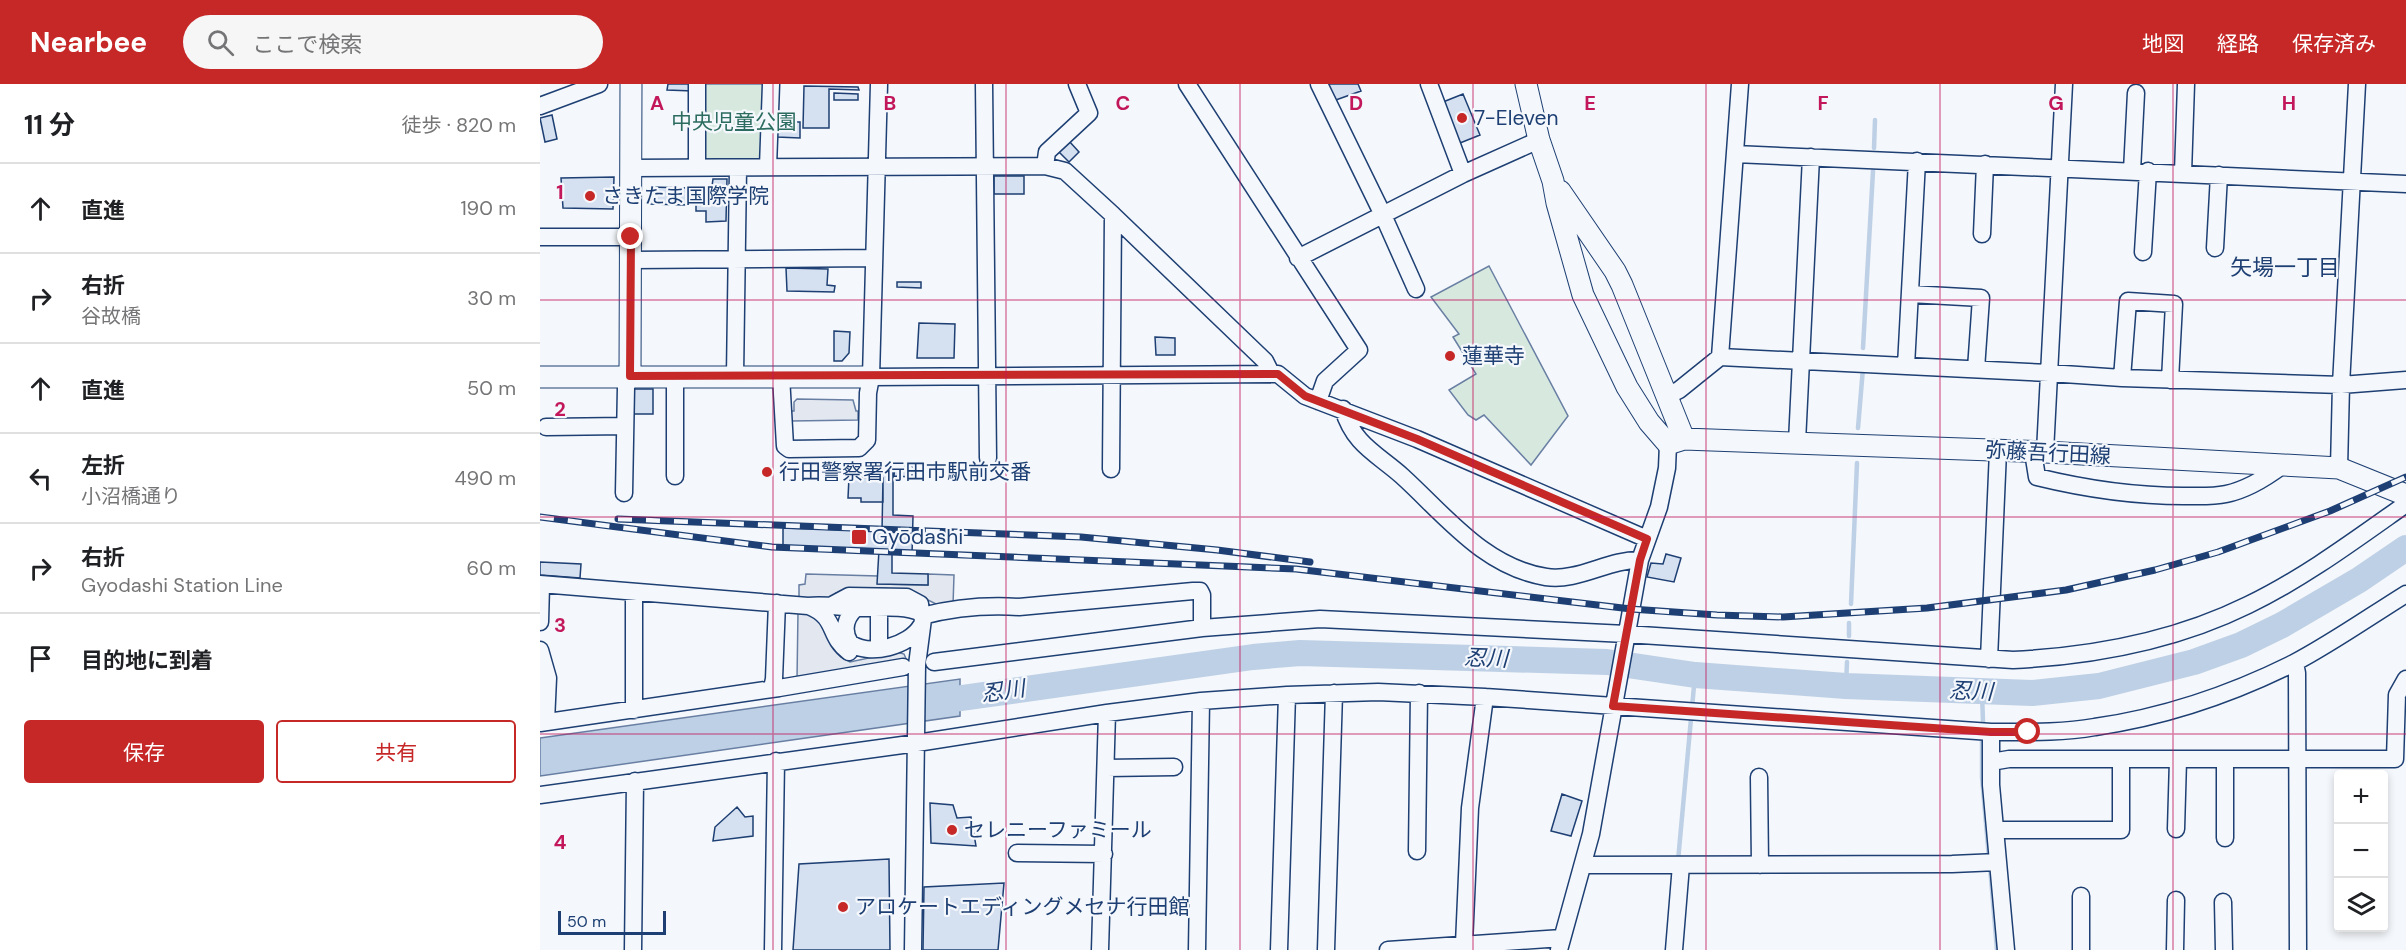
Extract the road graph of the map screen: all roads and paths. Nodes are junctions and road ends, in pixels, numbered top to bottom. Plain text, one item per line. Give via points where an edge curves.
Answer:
1 (599, 84) edge
2 (632, 84) edge
3 (697, 84) edge
4 (771, 84) edge
5 (879, 84) edge
6 (984, 84) edge
7 (1077, 84) edge
8 (1187, 84) edge
9 (1318, 84) edge
10 (1429, 84) edge
11 (1526, 84) edge
12 (1740, 84) edge
13 (2064, 84) edge
14 (2187, 84) edge
15 (2357, 84) edge
16 (2136, 93) dead end
17 (540, 106) edge
18 (1539, 140) junction
19 (1735, 154) junction
20 (1810, 157) junction
21 (1917, 161) junction
22 (1985, 164) junction
23 (985, 166) junction
24 (1045, 166) junction
25 (768, 167) junction
26 (875, 167) junction
27 (631, 168) junction
28 (697, 168) junction
29 (738, 168) junction
30 (2061, 168) junction
31 (2140, 171) junction
32 (2183, 173) junction
33 (1463, 174) junction
34 (2219, 175) junction
35 (1553, 181) junction
36 (2353, 181) junction
37 (2406, 184) edge
38 (1113, 215) junction
39 (1383, 215) junction
40 (1982, 234) dead end
41 (540, 237) edge
42 (631, 237) junction
43 (2215, 248) dead end
44 (2144, 252) dead end
45 (737, 258) junction
46 (874, 258) junction
47 (1298, 258) junction
48 (631, 260) junction
49 (1416, 289) dead end
50 (1910, 294) junction
51 (1720, 357) junction
52 (1801, 361) junction
53 (1906, 366) junction
54 (1976, 369) junction
55 (2049, 373) junction
56 (1112, 374) junction
57 (1271, 374) junction
58 (988, 375) junction
59 (630, 376) junction
60 (675, 376) junction
61 (735, 376) junction
62 (781, 376) junction
63 (540, 377) edge
64 (871, 377) junction
65 (2122, 378) junction
66 (2170, 380) junction
67 (2406, 380) edge
68 (2341, 385) junction
69 (1667, 396) junction
70 (1318, 401) junction
71 (1343, 409) junction
72 (625, 426) junction
73 (546, 427) dead end
74 (1676, 442) junction
75 (1797, 442) junction
76 (1998, 451) junction
77 (2039, 452) junction
78 (988, 458) dead end
79 (2283, 465) junction
80 (2339, 468) junction
81 (1111, 469) dead end
82 (675, 476) dead end
83 (624, 493) dead end
84 (2406, 495) edge
85 (2406, 504) edge
86 (1647, 539) junction
87 (1640, 560) junction
88 (540, 585) edge
89 (634, 593) junction
90 (2406, 594) edge
91 (879, 602) junction
92 (777, 603) junction
93 (833, 604) junction
94 (808, 606) junction
95 (856, 608) junction
96 (922, 618) junction
97 (540, 622) edge
98 (1202, 628) junction
99 (1626, 636) junction
100 (881, 647) junction
101 (540, 650) edge
102 (1989, 659) junction
103 (2295, 663) junction
104 (918, 666) junction
105 (2406, 679) edge
106 (772, 688) junction
107 (1334, 693) junction
108 (1419, 693) junction
109 (1287, 695) junction
110 (1485, 697) junction
111 (1201, 701) junction
112 (1613, 704) junction
113 (634, 710) junction
114 (1107, 713) junction
115 (543, 723) edge
116 (1991, 732) junction
117 (917, 740) junction
118 (2400, 759) edge
119 (2121, 760) junction
120 (2178, 760) junction
121 (2225, 760) junction
122 (2297, 760) junction
123 (776, 761) junction
124 (1990, 762) junction
125 (1174, 767) dead end
126 (1106, 768) junction
127 (1759, 777) dead end
128 (635, 781) junction
129 (540, 795) edge
130 (2176, 829) dead end
131 (1996, 830) junction
132 (2225, 838) dead end
133 (1417, 851) dead end
134 (1017, 853) dead end
135 (1104, 854) junction
136 (1998, 862) junction
137 (1583, 865) junction
138 (1681, 865) junction
139 (1760, 865) junction
140 (2080, 896) dead end
141 (2175, 900) dead end
142 (2223, 902) dead end
143 (1464, 944) junction
144 (1560, 944) edge
145 (1420, 949) edge
146 (633, 950) edge
147 (773, 950) edge
148 (913, 950) edge
149 (1100, 950) edge
150 (1197, 950) edge
151 (1279, 950) edge
152 (1326, 950) edge
153 (1388, 950) edge
154 (1674, 950) edge
155 (2006, 950) edge
156 (2081, 950) edge
157 (2175, 950) edge
158 (2224, 950) edge
159 (2298, 950) edge

1 - 17 street
2 - 27 main road
3 - 28 street
4 - 25 street
5 - 26 street
6 - 23 street
7 - 24 street via 1089,113 1047,152
8 - 47 street
9 - 39 street
10 - 33 street
11 - 18 main road
12 - 19 street
13 - 30 street
14 - 32 street
15 - 36 street
16 - 31 street
18 - 33 street
18 - 35 main road
19 - 20 street
19 - 51 street
20 - 21 street
20 - 52 street
21 - 22 street
21 - 50 street
22 - 30 street
22 - 40 street
23 - 24 street
23 - 26 street
23 - 58 street
24 - 38 street via 1065,171
25 - 26 street
25 - 29 street
26 - 46 street
27 - 28 street
27 - 42 main road
28 - 29 street
29 - 45 street
30 - 31 street
30 - 55 street
31 - 32 street
31 - 44 street
32 - 34 street
33 - 39 street
34 - 36 street
34 - 43 street
35 - 69 main road via 1615,271
35 - 74 main road via 1583,295 1627,387 1649,422
36 - 37 street
36 - 68 street
38 - 56 street
38 - 57 street via 1265,361
39 - 47 street
39 - 49 street
41 - 42 street
42 - 48 main road
45 - 46 street
45 - 48 street
45 - 61 street
46 - 64 street
47 - 70 street via 1359,350 1325,381
48 - 59 main road
50 - 53 street
50 - 54 street via 1981,298
51 - 52 street
51 - 69 street
52 - 53 street
52 - 75 street
53 - 54 street
54 - 55 street
55 - 65 street
55 - 77 street
56 - 57 street
56 - 58 street
56 - 81 street
57 - 70 street via 1283,376 1305,396
58 - 64 street
58 - 78 street
59 - 60 main road
59 - 63 main road
59 - 72 street
60 - 61 main road
60 - 82 street
61 - 62 main road
62 - 64 main road
62 - 64 street via 783,441 789,448 864,445
65 - 66 street
65 - 66 street via 2128,301 2174,304
66 - 68 street
67 - 68 street
68 - 80 street
69 - 74 main road
70 - 71 street
71 - 86 street
71 - 87 street via 1352,432 1369,451 1400,474 1466,538 1517,568 1548,577 1565,576
72 - 73 street
72 - 83 street
74 - 75 main road, 弥藤吾行田線
74 - 86 street
75 - 76 main road, 弥藤吾行田線
76 - 77 main road, 弥藤吾行田線
76 - 102 street
77 - 79 main road, 弥藤吾行田線
77 - 79 street via 2037,477 2083,488 2154,496 2227,494
79 - 80 main road, 弥藤吾行田線
80 - 84 main road, 弥藤吾行田線
85 - 102 street via 2321,564 2248,606 2167,637 2073,657
86 - 87 street
87 - 99 street
88 - 89 street
88 - 97 street
89 - 92 street
89 - 113 street
90 - 103 street
91 - 93 street via 849,596
91 - 95 street
91 - 96 street
91 - 100 street
92 - 94 street
92 - 106 street
93 - 94 street
93 - 95 street
94 - 100 street via 825,614 841,647 849,652 860,654
95 - 100 street via 846,624 847,639 855,646
96 - 98 street via 936,612 1200,591
96 - 100 street via 917,633 909,640
96 - 104 street
98 - 99 street via 1320,619
98 - 104 street
99 - 102 street
99 - 112 street
100 - 104 street via 905,649
101 - 115 street via 548,678
103 - 116 street via 2221,694 2155,715 2068,730
103 - 122 street
104 - 106 street
104 - 117 street
105 - 118 street via 2397,695
106 - 113 street
107 - 108 street
107 - 109 street
107 - 152 street
108 - 110 street
108 - 133 street
109 - 111 street
109 - 151 street
110 - 112 street
110 - 143 street via 1470,808
111 - 114 street
111 - 150 street
112 - 116 street
112 - 137 street
113 - 115 street
114 - 117 street
114 - 126 street
116 - 124 street
117 - 123 street
117 - 148 street
118 - 122 street
119 - 120 street
119 - 124 street
119 - 131 street via 2121,830
120 - 121 street
120 - 130 street
121 - 122 street
121 - 132 street
122 - 159 street
123 - 128 street
123 - 147 street
124 - 131 street
125 - 126 street
126 - 135 street
127 - 139 street
128 - 129 street
128 - 146 street
131 - 136 street
134 - 135 street
135 - 149 street
136 - 139 street
136 - 155 street
137 - 138 street
137 - 144 street
138 - 139 street
138 - 154 street
140 - 156 street
141 - 157 street
142 - 158 street
143 - 144 street
143 - 145 street
145 - 153 street

